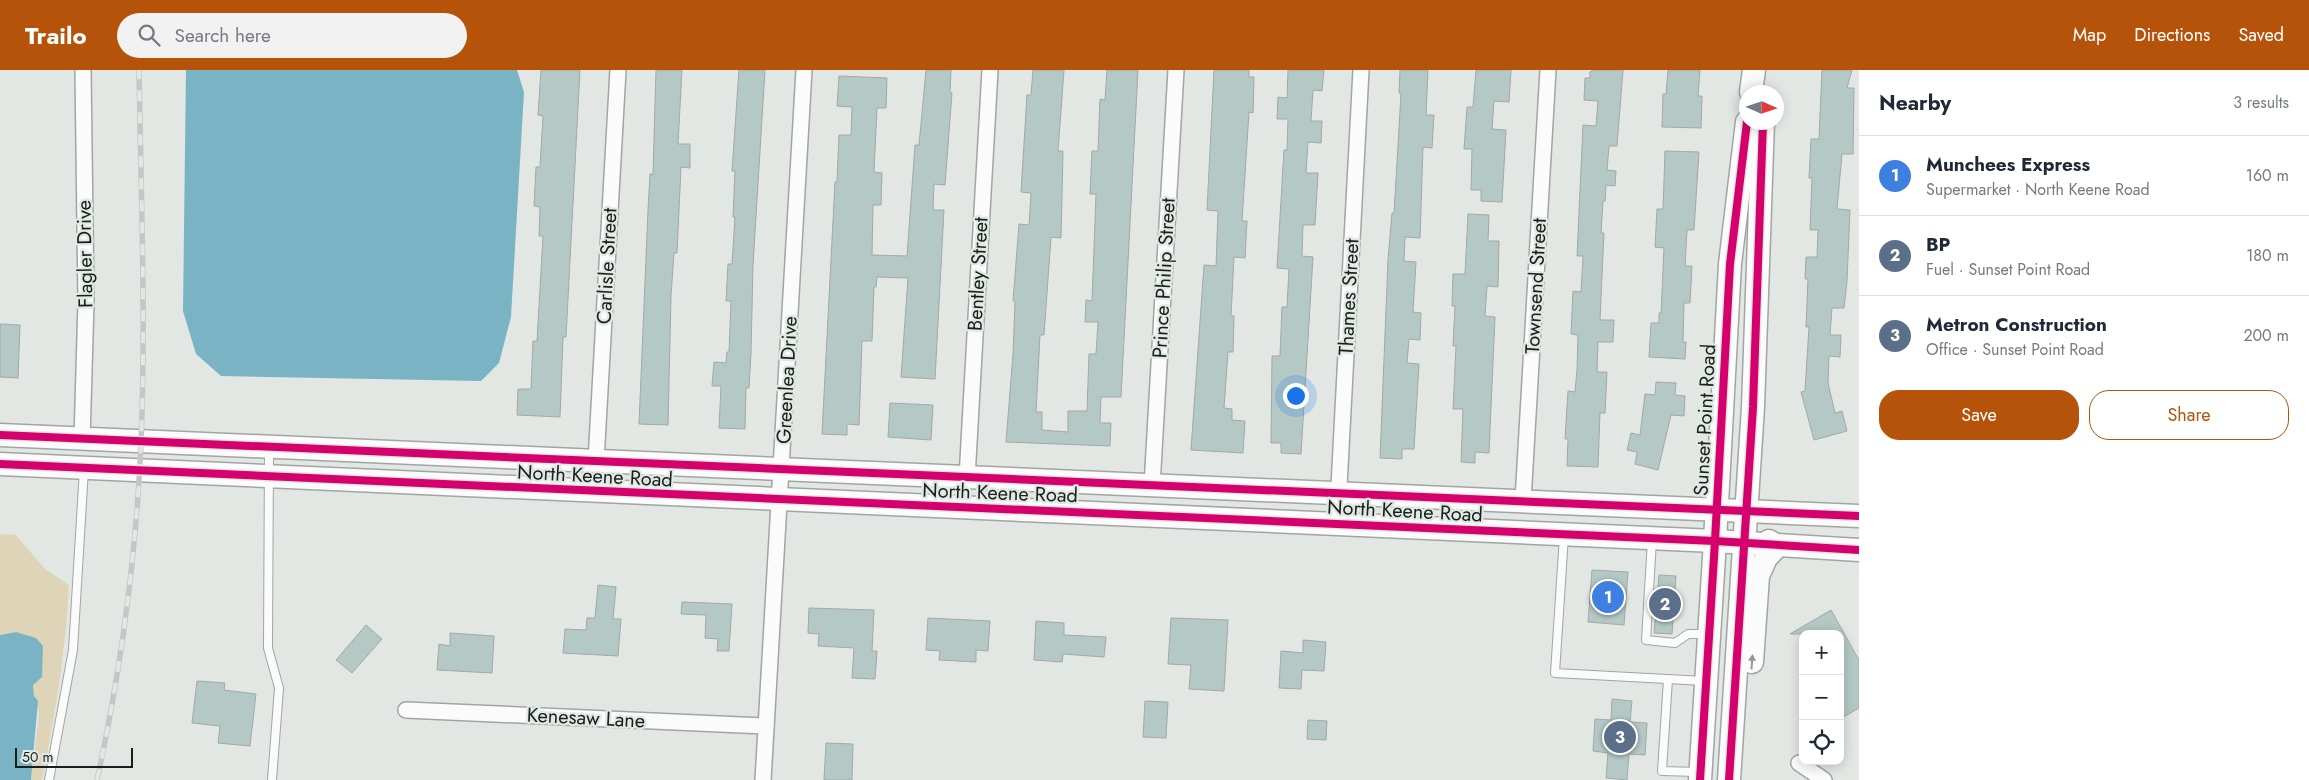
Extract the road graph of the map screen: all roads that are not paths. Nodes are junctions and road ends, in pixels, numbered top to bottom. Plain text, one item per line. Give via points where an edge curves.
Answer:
1 (82, 70) edge
2 (618, 70) edge
3 (804, 70) edge
4 (990, 70) edge
5 (1176, 70) edge
6 (1361, 70) edge
7 (1548, 70) edge
8 (1754, 70) edge
9 (1762, 70) edge
10 (1752, 85) edge
11 (1763, 85) edge
12 (1746, 130) edge
13 (1763, 130) edge
14 (0, 435) edge
15 (82, 439) junction
16 (269, 447) junction
17 (596, 461) junction
18 (0, 464) edge
19 (84, 468) junction
20 (782, 470) junction
21 (268, 478) junction
22 (967, 478) junction
23 (1152, 486) junction
24 (1338, 494) junction
25 (780, 501) junction
26 (1523, 502) junction
27 (1859, 516) edge
28 (1337, 524) junction
29 (1728, 525) junction
30 (1436, 528) junction
31 (1859, 531) edge
32 (1564, 534) junction
33 (1652, 538) junction
34 (1777, 546) junction
35 (1859, 550) edge
36 (1709, 634) junction
37 (1668, 679) junction
38 (1706, 682) junction
39 (406, 710) dead end
40 (766, 726) junction
41 (1802, 765) edge
42 (1700, 776) edge
43 (50, 780) edge
44 (272, 780) edge
45 (762, 780) edge
46 (1723, 780) edge
47 (1729, 780) edge
48 (1742, 780) edge
49 (1824, 780) edge

1 - 15 street, Flagler Drive via 86,302
2 - 17 street, Carlisle Street
3 - 20 street, Greenlea Drive
4 - 22 street, Bentley Street
5 - 23 street, Prince Philip Street
6 - 24 street, Thames Street
7 - 26 street, Townsend Street
8 - 10 main road
9 - 11 main road
12 - 29 main road, Sunset Point Road via 1730,264
13 - 29 main road, Sunset Point Road via 1754,407
14 - 15 main road, North Keene Road
15 - 16 main road, North Keene Road
16 - 17 main road, North Keene Road
16 - 21 lane
17 - 20 main road, North Keene Road
18 - 19 main road, North Keene Road
19 - 21 main road, North Keene Road
19 - 43 lane via 72,650
20 - 22 main road, North Keene Road
20 - 25 street, Greenlea Drive
21 - 25 main road, North Keene Road
21 - 44 lane via 268,648 279,688
22 - 23 main road, North Keene Road
23 - 24 main road, North Keene Road
24 - 26 main road, North Keene Road
24 - 28 street, Thames Street
25 - 28 main road, North Keene Road
25 - 40 street, Greenlea Drive
26 - 29 main road, North Keene Road
27 - 29 main road, North Keene Road
28 - 30 main road, North Keene Road
29 - 30 main road via 1513,520
29 - 31 main road
29 - 33 main road, North Keene Road
29 - 34 main road, North Keene Road
29 - 36 main road, Sunset Point Road
29 - 46 main road via 1731,574 1720,749
29 - 47 main road, Sunset Point Road
30 - 32 main road, North Keene Road
32 - 33 main road, North Keene Road
32 - 37 lane via 1555,673
33 - 36 lane via 1646,640 1675,643 1688,634
34 - 35 main road, North Keene Road
48 -> 34 main road via 1746,765 1758,576 1766,558
36 - 38 main road, Sunset Point Road
37 - 38 lane
37 - 42 lane via 1662,771
38 - 42 main road, Sunset Point Road
39 - 40 street, Kenesaw Lane
40 - 45 street, Greenlea Drive
41 - 49 street

